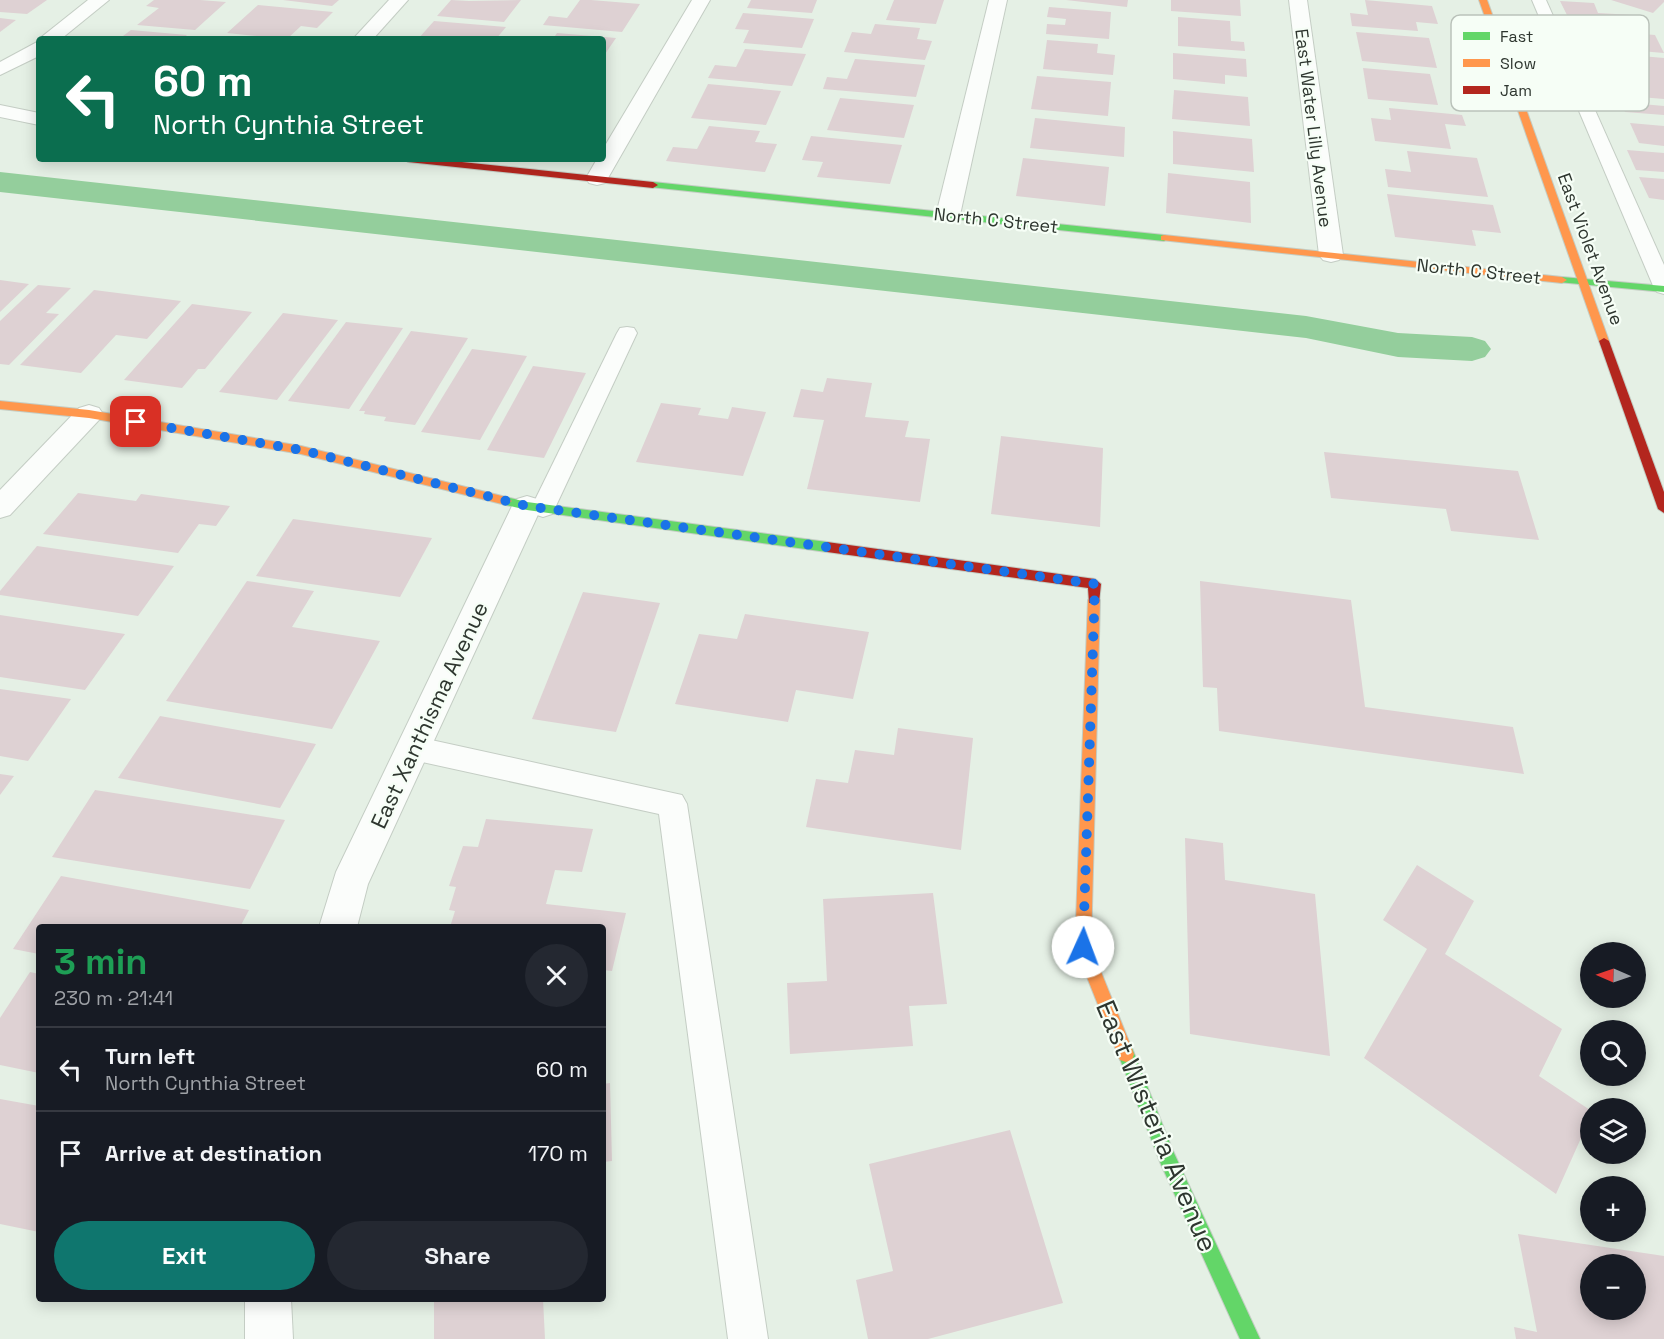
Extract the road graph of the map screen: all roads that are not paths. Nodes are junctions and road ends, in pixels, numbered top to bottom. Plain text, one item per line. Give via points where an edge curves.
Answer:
1 (100, 0) edge
2 (399, 0) edge
3 (701, 0) edge
4 (998, 0) edge
5 (1298, 0) edge
6 (1483, 0) edge
7 (1539, 0) edge
8 (1488, 15) edge
9 (1546, 15) edge
10 (53, 36) edge
11 (366, 36) edge
12 (36, 49) edge
13 (0, 69) edge
14 (0, 111) edge
15 (1522, 111) edge
16 (1587, 111) edge
17 (36, 118) edge
18 (438, 162) edge
19 (597, 178) junction
20 (948, 215) junction
21 (1331, 255) junction
22 (1583, 282) junction
23 (1664, 288) edge
24 (627, 333) dead end
25 (0, 405) edge
26 (88, 414) junction
27 (535, 507) junction
28 (0, 508) edge
29 (1664, 509) edge
30 (413, 748) junction
31 (339, 924) edge
32 (268, 1302) edge
33 (269, 1339) edge
34 (748, 1339) edge
35 (1250, 1339) edge

1 - 10 street
2 - 11 street
3 - 19 street
4 - 20 street
5 - 21 street, East Water Lilly Avenue
6 - 8 street, East Violet Avenue
7 - 9 lane
12 - 13 street
14 - 17 street
15 - 22 street, East Violet Avenue
16 - 23 lane
18 - 19 street, North C Street
19 - 20 street, North C Street
20 - 21 street, North C Street
21 - 22 street, North C Street
22 - 23 street, North C Street
22 - 29 street, East Violet Avenue
24 - 27 lane
25 - 26 street
26 - 27 street via 301,450
26 - 28 street
27 - 30 street, East Xanthisma Avenue
27 - 35 street, East Wisteria Avenue via 1095,584 1083,947 1166,1156
30 - 31 street, East Xanthisma Avenue via 349,884
30 - 34 lane via 672,804
32 - 33 street

